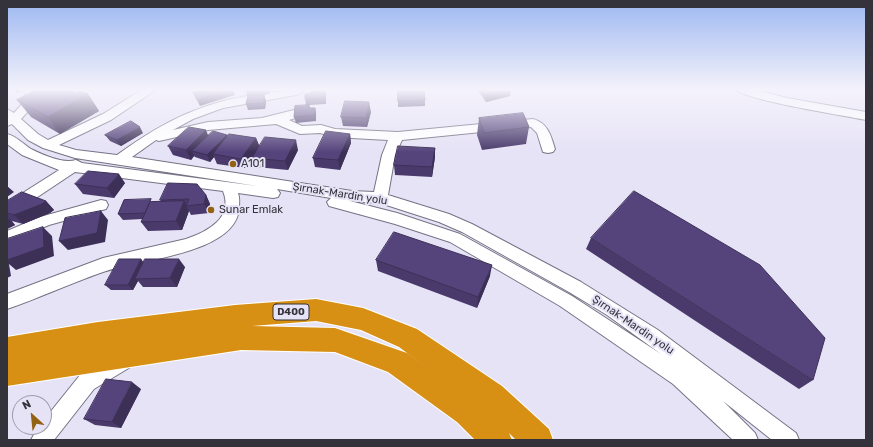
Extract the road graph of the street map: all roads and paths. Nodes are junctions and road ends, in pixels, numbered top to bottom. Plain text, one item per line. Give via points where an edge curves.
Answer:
1 (22, 110) edge
2 (117, 110) edge
3 (203, 110) edge
4 (834, 110) edge
5 (294, 114) edge
6 (866, 116) edge
7 (9, 118) edge
8 (278, 120) junction
9 (398, 136) junction
10 (7, 138) edge
11 (148, 139) junction
12 (48, 145) junction
13 (548, 149) dead end
14 (87, 155) junction
15 (121, 159) junction
16 (74, 167) junction
17 (228, 187) junction
18 (380, 198) junction
19 (101, 205) dead end
20 (7, 210) edge
21 (7, 236) edge
22 (7, 302) edge
23 (7, 350) edge
24 (138, 353) junction
25 (7, 373) edge
26 (41, 440) edge
27 (497, 440) edge
28 (538, 440) edge
29 (748, 440) edge
30 (789, 440) edge

1 - 7 street
2 - 12 street
3 - 11 street
4 - 6 street
5 - 8 street
7 - 12 street, Şırnak-Mardin yolu
8 - 9 street via 300,130 321,129 334,133
8 - 11 street via 209,126
9 - 13 street via 533,123 542,129
9 - 18 street via 394,139 389,156
10 - 16 street, Şırnak-Mardin yolu via 26,152 59,165
11 - 15 street
12 - 14 street, Şırnak-Mardin yolu via 75,154
14 - 15 street, Şırnak-Mardin yolu
14 - 16 street
15 - 18 street, Şırnak-Mardin yolu via 352,196
16 - 17 street, Şırnak-Mardin yolu
16 - 20 street
17 - 22 street via 232,196 232,216 218,230 204,238 188,245 103,264
17 - 29 street, Şırnak-Mardin yolu via 340,203 455,238 566,301 644,352 680,377
18 - 30 street, Şırnak-Mardin yolu via 467,228 574,287 652,336
19 - 21 street via 45,221
23 - 28 highway, D400 via 98,334 235,316 316,310 362,319 408,338 492,396
24 - 25 highway
24 - 26 street via 87,382
24 - 27 highway via 241,338 335,340 397,362 467,412

